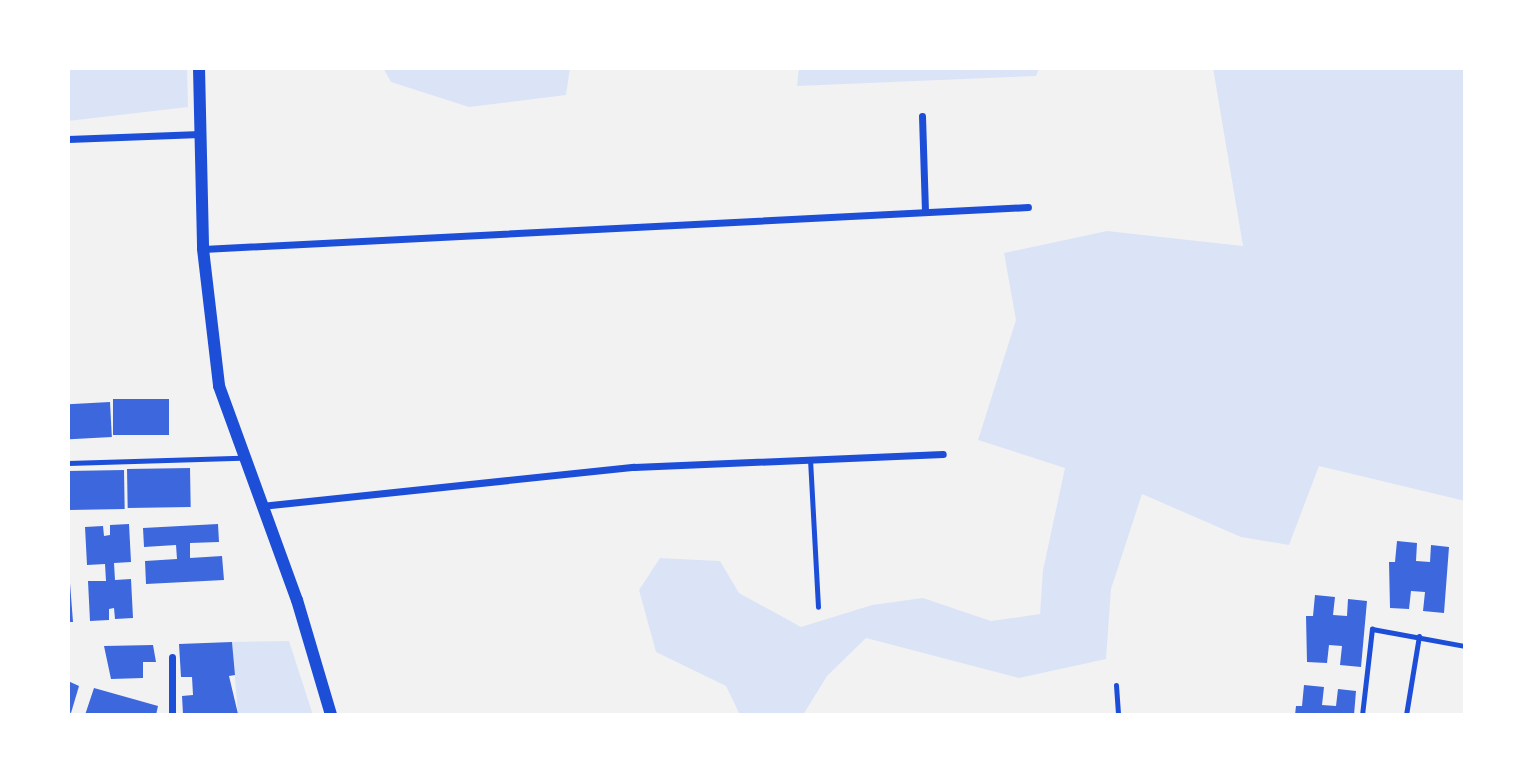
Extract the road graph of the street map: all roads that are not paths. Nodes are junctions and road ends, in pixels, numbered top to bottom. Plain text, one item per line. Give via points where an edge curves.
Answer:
1 (199, 68) edge
2 (922, 116) dead end
3 (200, 134) junction
4 (68, 139) edge
5 (1028, 207) dead end
6 (925, 212) junction
7 (204, 249) junction
8 (943, 454) dead end
9 (242, 458) junction
10 (810, 459) junction
11 (68, 463) edge
12 (260, 506) junction
13 (818, 607) dead end
14 (1419, 636) junction
15 (1465, 646) edge
16 (172, 657) dead end
17 (1116, 685) dead end
18 (172, 715) edge
19 (331, 715) edge
20 (1118, 715) edge
21 (1362, 715) edge
22 (1406, 715) edge

1 - 3 street
2 - 6 street
3 - 4 street
3 - 7 street
5 - 6 street
6 - 7 street
7 - 9 street via 212,351
8 - 10 street
9 - 11 lane
9 - 12 street
10 - 12 street via 634,467
10 - 13 lane
12 - 19 street via 296,600
14 - 15 lane
14 - 21 lane via 1372,629
14 - 22 lane
16 - 18 street
17 - 20 lane

